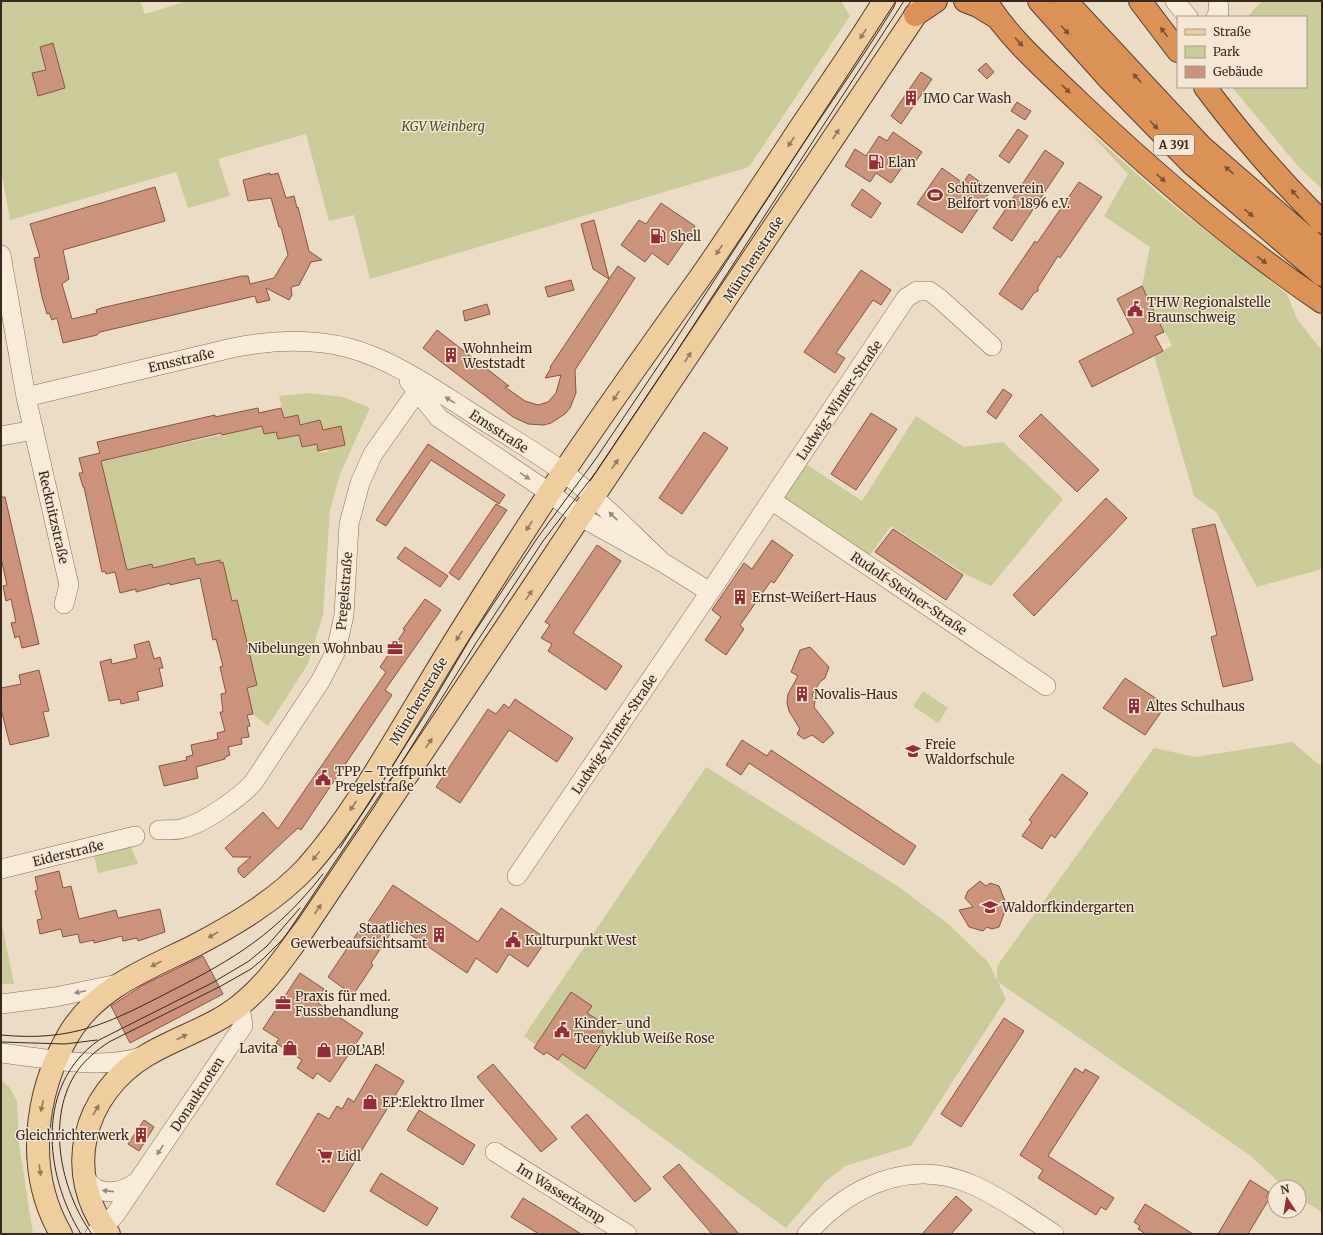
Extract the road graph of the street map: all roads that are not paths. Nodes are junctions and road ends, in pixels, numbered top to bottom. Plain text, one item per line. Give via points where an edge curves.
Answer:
1 (884, 1) edge
2 (936, 1) edge
3 (965, 1) edge
4 (1039, 1) edge
5 (1066, 1) edge
6 (1140, 1) edge
7 (1175, 1) edge
8 (1218, 1) edge
9 (920, 8) edge
10 (991, 9) edge
11 (1187, 16) edge
12 (1217, 16) edge
13 (1177, 50) edge
14 (1206, 88) edge
15 (1322, 222) edge
16 (1322, 251) edge
17 (1, 255) edge
18 (1322, 275) edge
19 (1322, 302) edge
20 (992, 346) dead end
21 (420, 387) junction
22 (26, 397) junction
23 (34, 430) junction
24 (1, 436) edge
25 (564, 473) junction
26 (550, 493) junction
27 (594, 497) junction
28 (771, 500) junction
29 (581, 517) junction
30 (662, 562) junction
31 (710, 592) junction
32 (64, 604) dead end
33 (1046, 686) dead end
34 (159, 830) dead end
35 (135, 836) dead end
36 (1, 869) edge
37 (516, 876) dead end
38 (118, 984) junction
39 (262, 986) joint
40 (10, 1003) edge
41 (240, 1006) junction
42 (1, 1053) edge
43 (148, 1055) junction
44 (25, 1056) junction
45 (57, 1059) junction
46 (48, 1081) junction
47 (495, 1152) dead end
48 (83, 1171) junction
49 (140, 1180) junction
50 (102, 1232) edge
51 (61, 1234) edge
52 (627, 1234) edge
53 (807, 1234) edge
54 (1054, 1234) edge

1 -> 25 main road, Münchenstraße via 702,274
2 - 9 highway
3 - 10 highway
4 -> 18 highway, A 391 via 1108,78 1192,164
16 -> 5 highway, A 391 via 1201,146
13 -> 6 highway
7 - 11 street
8 - 12 street via 1219,12
27 -> 9 main road, Münchenstraße
10 -> 19 highway via 1038,63 1166,182 1214,223
15 -> 14 highway via 1227,116
17 - 22 street
20 - 28 street, Ludwig-Winter-Straße via 929,291 911,293
21 - 22 street, Emsstraße via 401,371 364,353 342,346 276,341 232,348
25 -> 21 street, Emsstraße
21 -> 26 street, Emsstraße via 440,418
21 - 34 street, Pregelstraße via 373,454 360,484 349,524 344,615 340,637 321,680 245,792 222,808 184,828
22 - 23 street
23 - 24 street
23 - 32 street, Recknitzstraße via 69,585
25 - 26 main road, Münchenstraße
25 - 27 street, Emsstraße
26 - 29 street
26 -> 38 main road, Münchenstraße via 340,826 292,882 247,915
27 - 29 main road, Münchenstraße
30 -> 27 street
28 - 31 street, Ludwig-Winter-Straße
28 - 33 street, Rudolf-Steiner-Straße
29 - 30 street
39 -> 29 main road, Münchenstraße via 294,944
30 - 31 street
31 - 37 street, Ludwig-Winter-Straße
35 - 36 street, Eiderstraße
38 -> 40 street
38 - 45 main road via 92,1005 77,1023
39 - 41 main road, Donauknoten
43 -> 41 main road, Donauknoten
41 -> 49 street, Donauknoten via 243,1026
42 - 44 street, Donauknoten
43 - 45 street, Donauknoten via 113,1062
48 -> 43 main road, Donauknoten via 84,1143 93,1114 114,1084 132,1066
44 - 45 street, Donauknoten
44 - 46 street via 41,1070
45 - 46 main road
46 -> 51 main road via 39,1121 38,1156 46,1200
47 - 52 street, Im Wasserkamp
49 -> 48 street, Donauknoten via 124,1190 106,1192 91,1186
48 - 50 main road, Donauknoten via 89,1199
49 - 50 street, Donauknoten
53 - 54 street via 831,1209 859,1190 890,1178 924,1175 944,1176 972,1184

